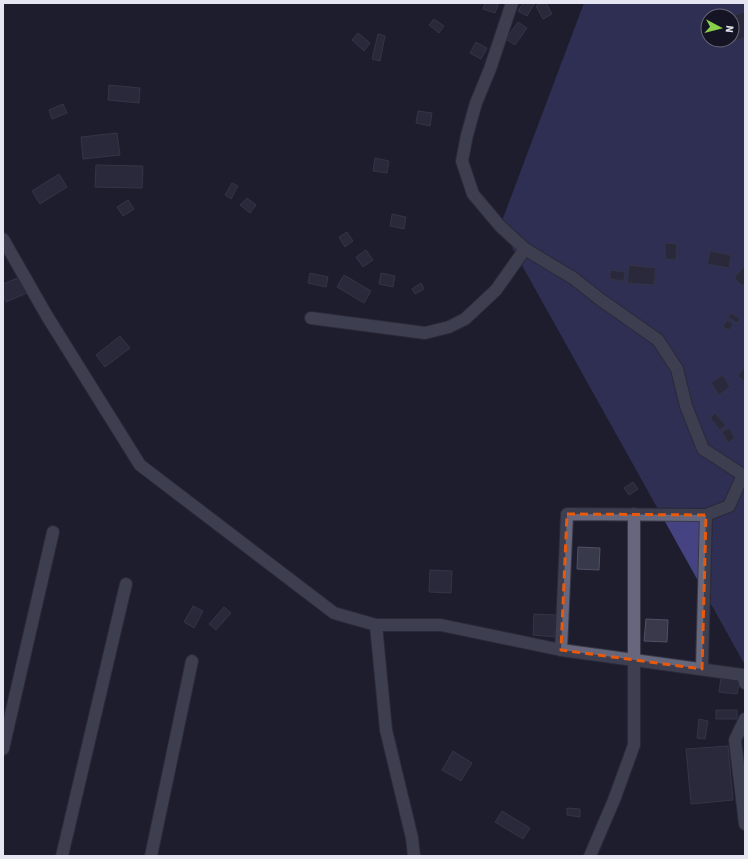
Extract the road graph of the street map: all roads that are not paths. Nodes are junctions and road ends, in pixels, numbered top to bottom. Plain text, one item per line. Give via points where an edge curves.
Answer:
1 (512, 3) edge
2 (3, 239) edge
3 (525, 249) junction
4 (311, 318) dead end
5 (744, 476) edge
6 (634, 514) junction
7 (706, 515) junction
8 (53, 532) dead end
9 (126, 584) dead end
10 (376, 625) junction
11 (561, 650) junction
12 (192, 661) dead end
13 (633, 661) junction
14 (702, 670) junction
15 (745, 683) edge
16 (745, 719) edge
17 (3, 749) edge
18 (743, 784) edge
19 (745, 824) edge
20 (62, 856) edge
21 (151, 856) edge
22 (414, 856) edge
23 (590, 856) edge

1 - 3 street via 476,103 462,161 473,194 500,226
2 - 10 street via 47,316 140,466 334,613
3 - 4 street via 496,290 465,319 449,327 425,334
3 - 5 street via 573,278 658,340 677,369 686,406 703,449
5 - 7 street via 729,506
6 - 7 street
6 - 11 street via 567,514
6 - 13 street
7 - 14 street
8 - 17 street
9 - 20 street
10 - 11 street via 441,625
10 - 22 street via 386,730
11 - 13 street
12 - 21 street
13 - 14 street
13 - 23 street via 634,745
14 - 15 street via 743,675
16 - 18 street via 735,740
18 - 19 street

